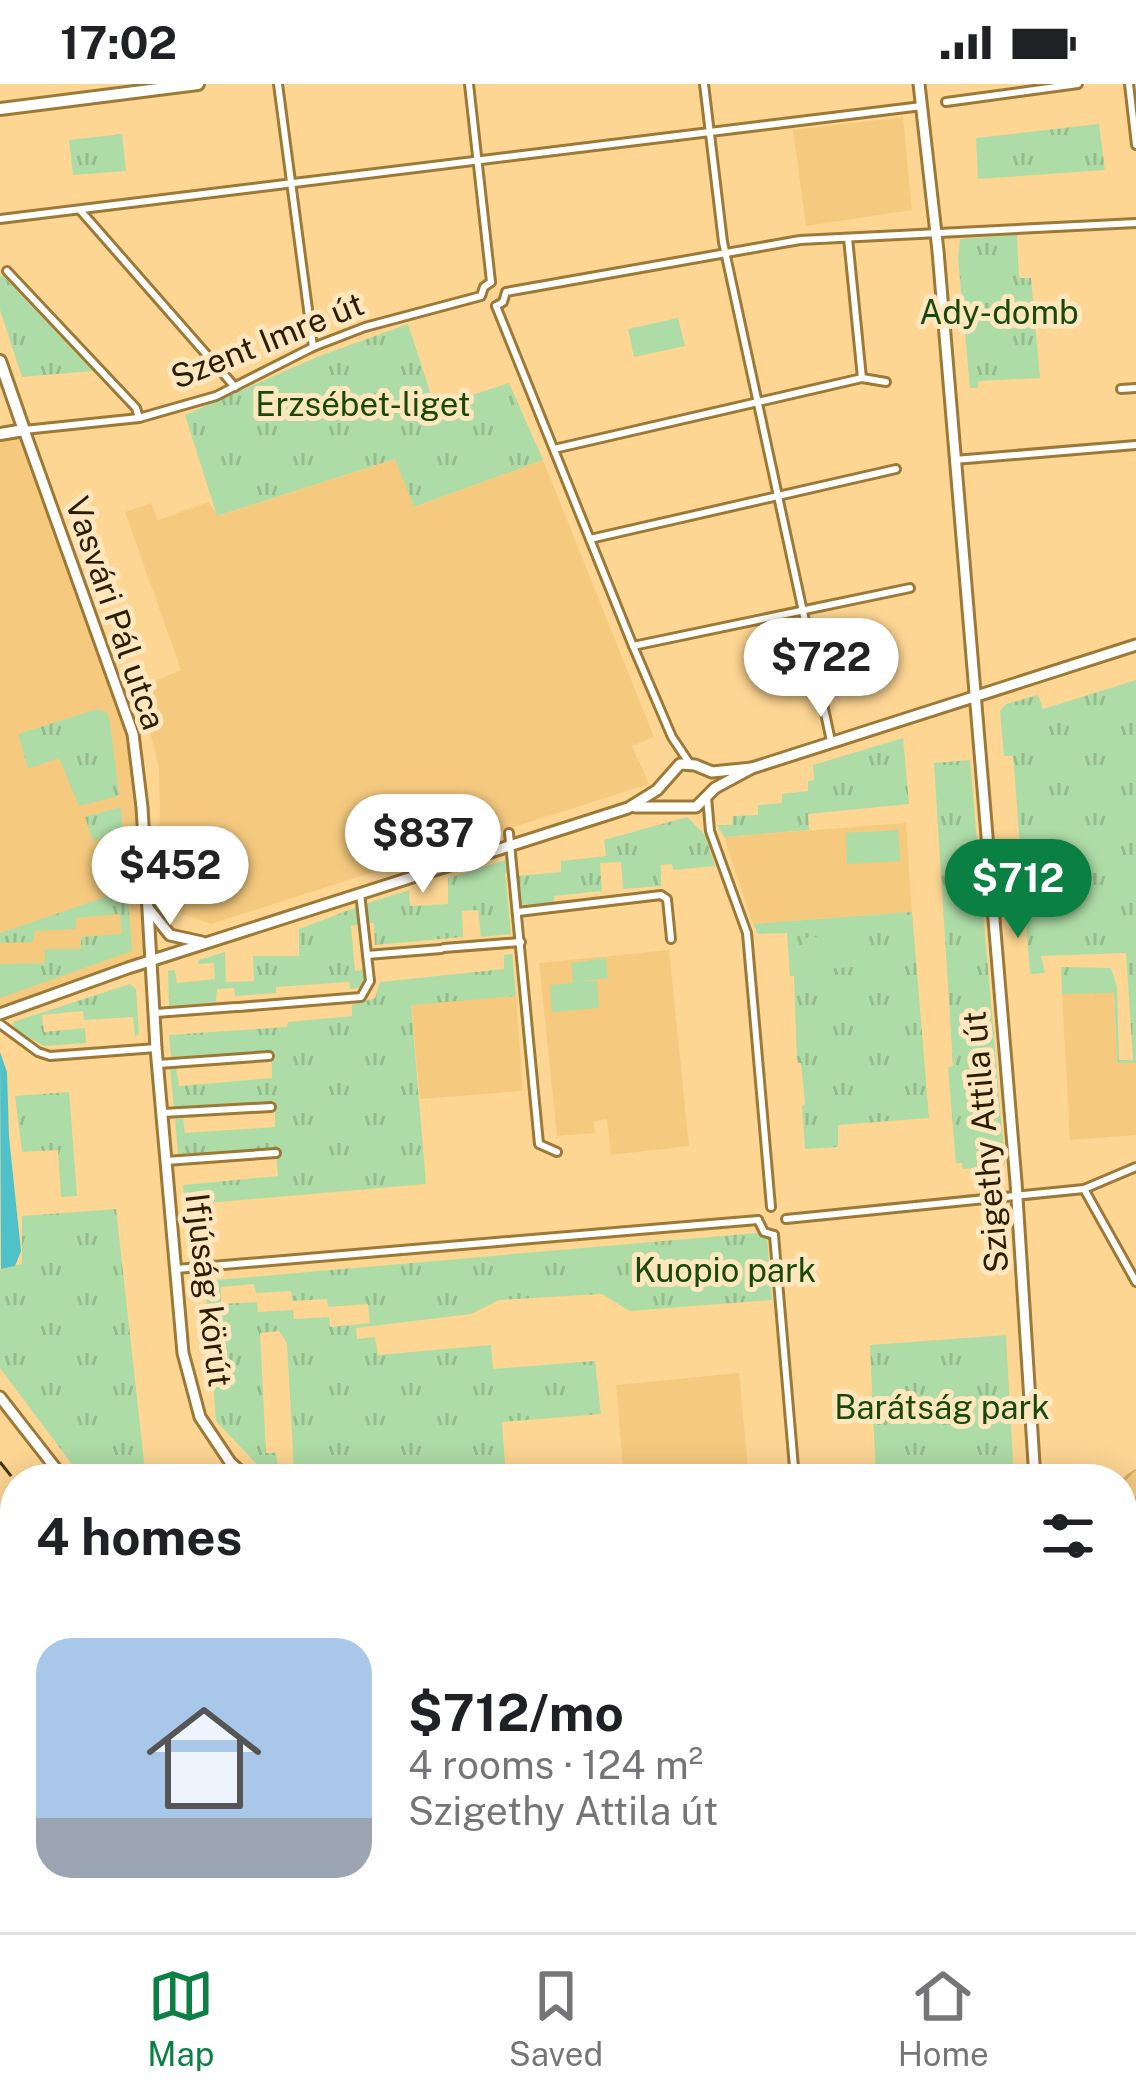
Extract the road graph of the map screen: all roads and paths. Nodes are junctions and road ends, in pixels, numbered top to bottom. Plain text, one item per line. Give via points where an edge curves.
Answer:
1 (198, 84) edge
2 (278, 84) edge
3 (469, 84) edge
4 (704, 84) edge
5 (919, 84) edge
6 (1078, 84) edge
7 (1129, 84) edge
8 (946, 102) dead end
9 (922, 106) junction
10 (0, 109) edge
11 (708, 130) junction
12 (1136, 145) edge
13 (479, 161) junction
14 (290, 182) junction
15 (78, 208) junction
16 (0, 219) edge
17 (1136, 223) edge
18 (936, 232) junction
19 (848, 236) junction
20 (725, 251) junction
21 (7, 271) dead end
22 (491, 282) junction
23 (506, 292) junction
24 (481, 296) junction
25 (496, 306) junction
26 (313, 347) junction
27 (0, 361) edge
28 (862, 378) junction
29 (886, 382) dead end
30 (235, 387) junction
31 (1120, 388) dead end
32 (1136, 388) edge
33 (757, 403) junction
34 (139, 418) junction
35 (24, 430) junction
36 (0, 434) edge
37 (1136, 445) edge
38 (554, 449) junction
39 (954, 460) junction
40 (896, 469) dead end
41 (778, 496) junction
42 (589, 539) junction
43 (910, 588) dead end
44 (802, 610) junction
45 (633, 646) junction
46 (1136, 646) edge
47 (974, 695) junction
48 (670, 730) junction
49 (831, 741) junction
50 (692, 764) junction
51 (675, 767) junction
52 (752, 768) junction
53 (667, 778) junction
54 (707, 797) junction
55 (685, 807) junction
56 (628, 808) junction
57 (710, 831) junction
58 (510, 839) junction
59 (360, 893) junction
60 (146, 898) junction
61 (518, 912) junction
62 (671, 939) dead end
63 (217, 941) junction
64 (521, 942) junction
65 (368, 955) junction
66 (150, 962) junction
67 (0, 1014) edge
68 (154, 1014) junction
69 (0, 1024) edge
70 (156, 1048) junction
71 (269, 1056) dead end
72 (158, 1064) junction
73 (271, 1107) dead end
74 (163, 1113) junction
75 (557, 1152) dead end
76 (276, 1153) dead end
77 (166, 1161) junction
78 (1136, 1167) edge
79 (1084, 1190) junction
80 (1017, 1196) junction
81 (771, 1207) junction
82 (786, 1219) junction
83 (758, 1220) junction
84 (774, 1234) junction
85 (176, 1269) junction
86 (1136, 1282) edge
87 (0, 1397) edge
88 (52, 1464) edge
89 (232, 1464) edge
90 (794, 1464) edge
91 (1034, 1464) edge

1 - 10 main road
2 - 14 street
3 - 13 street
4 - 11 street
5 - 9 street, Szigethy Attila út
6 - 8 street
7 - 12 street
9 - 11 street
9 - 18 street, Szigethy Attila út
11 - 13 street
11 - 20 street
13 - 14 street
13 - 22 street
14 - 15 street
14 - 26 street
15 - 16 street
15 - 30 street
17 - 18 street
18 - 19 street
18 - 39 street, Szigethy Attila út
19 - 20 street
19 - 28 street
20 - 23 street
20 - 33 street
21 - 34 street
22 - 23 street
22 - 24 street
23 - 25 street
24 - 25 street
24 - 26 street, Szent Imre út
25 - 38 street
26 - 30 street, Szent Imre út
27 - 35 main road, Vasvári Pál utca
28 - 29 street
28 - 33 street
30 - 34 street, Szent Imre út
31 - 32 street
33 - 38 street
33 - 41 street
34 - 35 street, Szent Imre út
35 - 36 main road, Szent Imre út
35 - 60 street, Vasvári Pál utca via 133,734
37 - 39 street
38 - 42 street
39 - 47 street, Szigethy Attila út
40 - 41 street
41 - 42 street
41 - 44 street
42 - 45 street
43 - 44 street
44 - 45 street
44 - 49 street
45 - 48 street
46 - 47 street
47 - 49 street
47 - 80 street, Szigethy Attila út
48 - 50 street
48 - 51 street
49 - 52 street
50 - 51 street
50 - 52 street via 712,772
50 - 54 street via 709,777
51 - 53 street
52 - 54 street
53 - 55 street via 669,797
53 - 56 street
54 - 55 street
54 - 57 street
55 - 56 street
55 - 57 street
56 - 58 street
57 - 81 street via 747,934
58 - 59 street
58 - 61 street
59 - 63 street
59 - 65 street
60 - 63 street via 170,935
60 - 66 street, Vasvári Pál utca
61 - 62 street via 662,895
61 - 64 street
63 - 66 street
64 - 65 street
64 - 75 street via 539,1144
65 - 68 street via 362,997
66 - 67 street
66 - 68 street, Ifjúság körút
68 - 70 street, Ifjúság körút
69 - 70 street via 50,1057
70 - 72 street, Ifjúság körút
71 - 72 street
72 - 74 street, Ifjúság körút
73 - 74 street
74 - 77 street, Ifjúság körút
76 - 77 street, Ifjúság körút
77 - 85 street, Ifjúság körút
78 - 79 street
79 - 80 street
79 - 86 street
80 - 82 street
80 - 91 street, Szigethy Attila út
81 - 82 street
81 - 83 street
82 - 84 street
83 - 84 street
83 - 85 street
84 - 90 street
85 - 89 street, Ifjúság körút via 183,1352 200,1417
87 - 88 street

